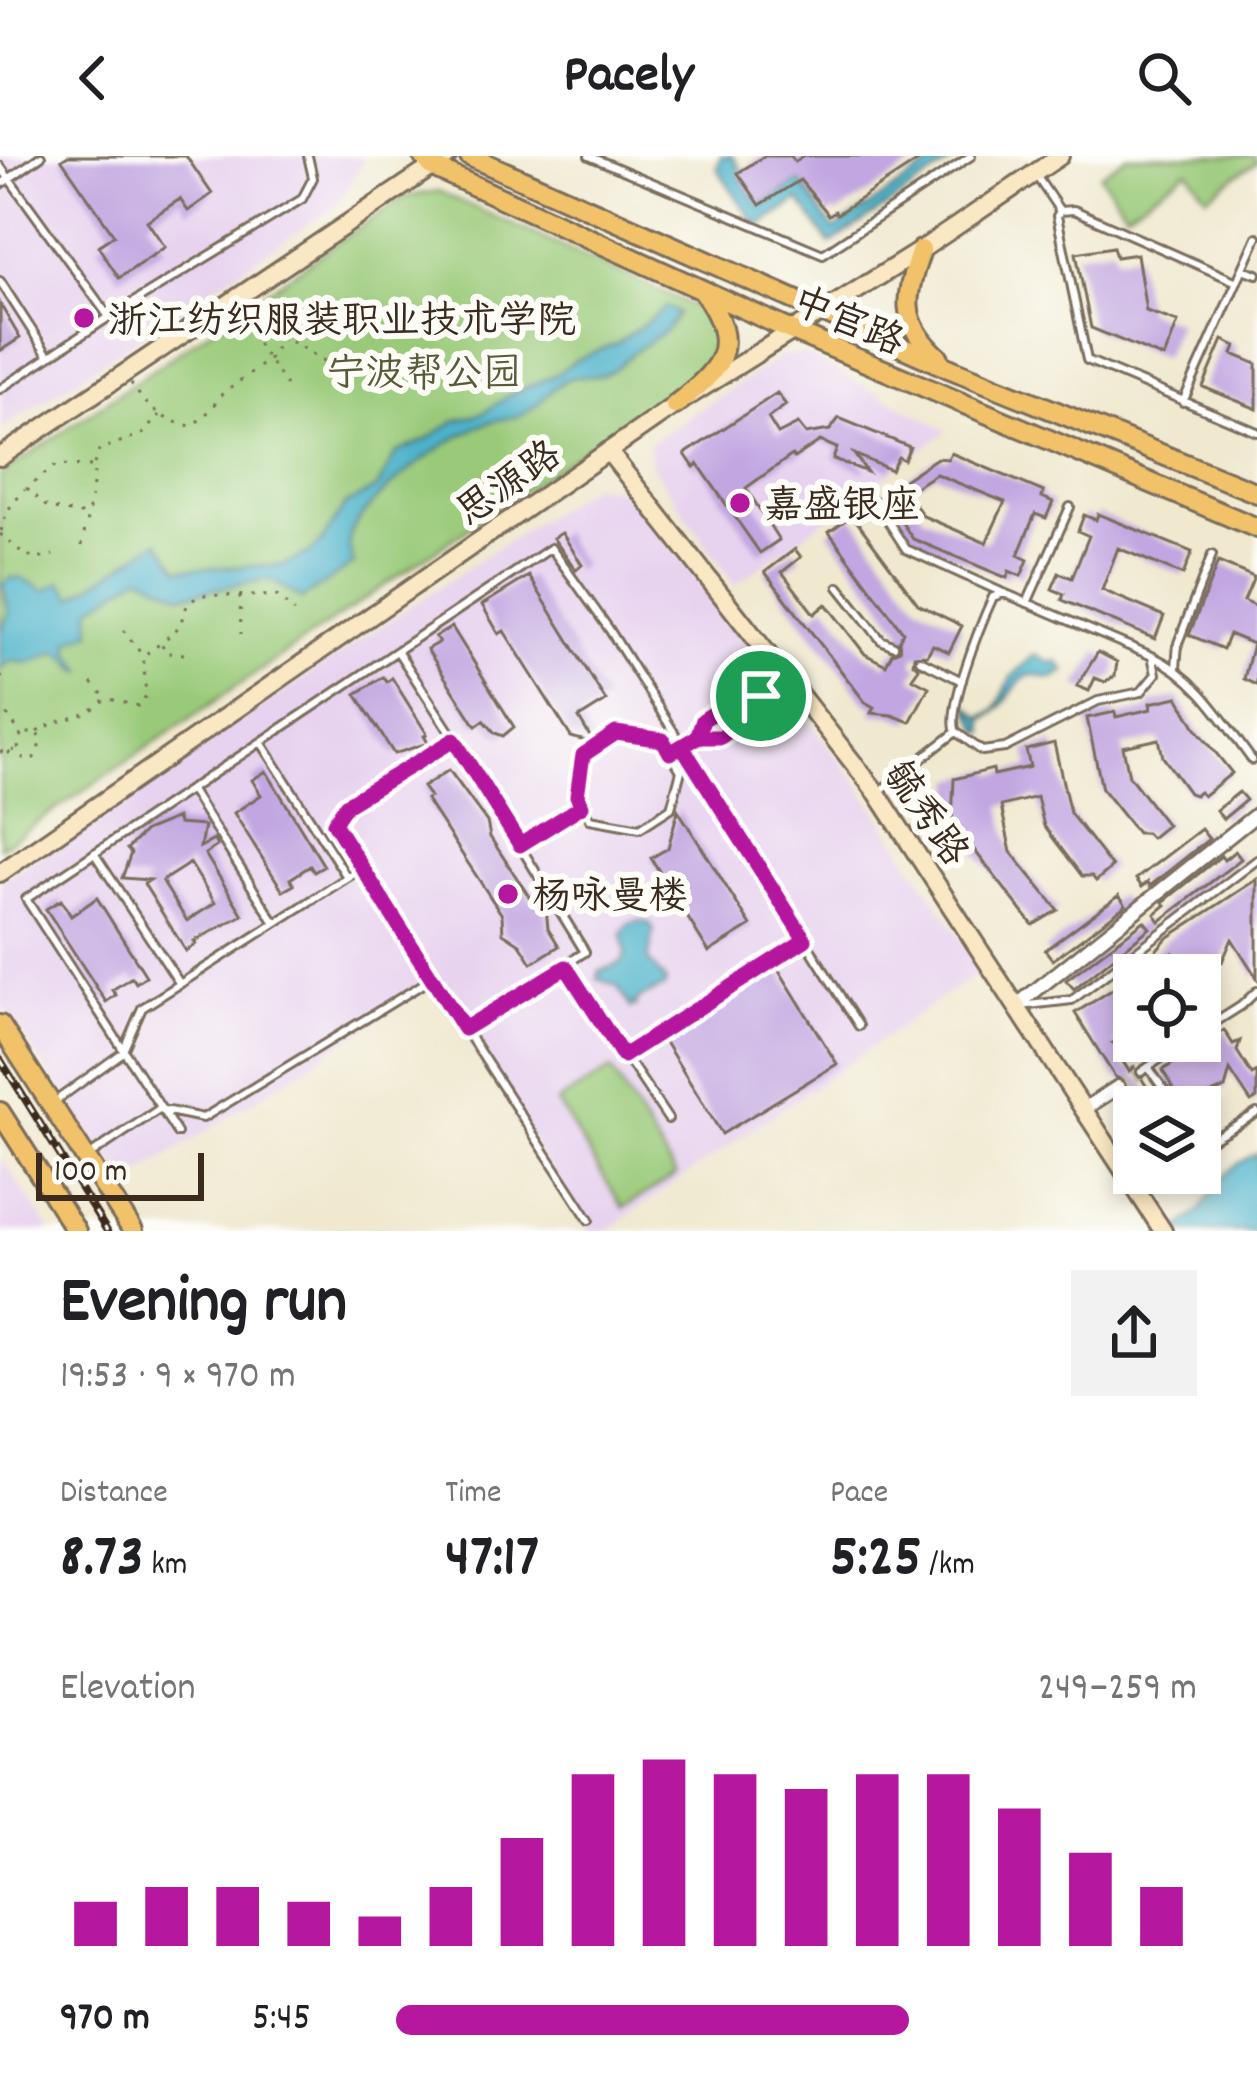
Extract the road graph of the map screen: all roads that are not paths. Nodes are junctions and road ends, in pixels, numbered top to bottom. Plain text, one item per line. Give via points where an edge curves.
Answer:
1 (40, 156) edge
2 (308, 156) edge
3 (469, 156) edge
4 (515, 156) edge
5 (590, 156) edge
6 (971, 156) edge
7 (1060, 156) edge
8 (435, 160) edge
9 (0, 166) edge
10 (1038, 166) edge
11 (526, 178) junction
12 (9, 179) junction
13 (0, 185) edge
14 (1060, 211) junction
15 (1257, 237) edge
16 (920, 250) junction
17 (1243, 269) junction
18 (1257, 274) edge
19 (0, 280) edge
20 (1237, 282) junction
21 (701, 289) junction
22 (823, 311) junction
23 (109, 316) junction
24 (790, 330) junction
25 (49, 357) junction
26 (951, 369) junction
27 (0, 389) edge
28 (1184, 402) junction
29 (675, 405) junction
30 (1257, 432) edge
31 (608, 451) junction
32 (0, 458) edge
33 (1257, 493) edge
34 (875, 501) dead end
35 (1070, 507) dead end
36 (1257, 528) edge
37 (1212, 556) dead end
38 (839, 587) dead end
39 (1004, 593) junction
40 (1027, 603) junction
41 (894, 646) dead end
42 (397, 650) junction
43 (1152, 656) junction
44 (920, 660) dead end
45 (1176, 668) junction
46 (787, 679) junction
47 (962, 681) junction
48 (761, 696) junction
49 (956, 732) junction
50 (697, 737) junction
51 (454, 740) junction
52 (261, 742) junction
53 (682, 746) junction
54 (670, 753) junction
55 (1252, 760) dead end
56 (190, 789) junction
57 (877, 793) junction
58 (582, 806) junction
59 (1257, 814) edge
60 (520, 845) junction
61 (94, 854) junction
62 (1257, 860) edge
63 (362, 868) junction
64 (0, 873) edge
65 (347, 877) junction
66 (276, 923) junction
67 (805, 940) junction
68 (566, 967) junction
69 (432, 978) junction
70 (180, 984) junction
71 (1254, 994) edge
72 (1016, 1006) junction
73 (1257, 1008) edge
74 (1221, 1017) edge
75 (0, 1025) edge
76 (859, 1026) dead end
77 (464, 1029) junction
78 (122, 1053) junction
79 (623, 1056) junction
80 (1156, 1062) edge
81 (1158, 1086) edge
82 (1113, 1090) tunnel mouth
83 (51, 1104) junction
84 (159, 1108) junction
85 (1084, 1109) junction
86 (0, 1112) edge
87 (1257, 1113) edge
88 (668, 1120) dead end
89 (177, 1133) dead end
90 (1221, 1134) edge
91 (87, 1157) junction
92 (589, 1220) dead end
93 (76, 1231) edge
94 (133, 1231) edge
95 (1163, 1231) edge

1 - 12 lane
2 - 23 lane via 313,178 302,199
3 - 11 main road, 中官路
4 - 11 main road
5 - 6 lane via 823,254
7 - 10 street, 思源路
8 - 21 main road, 中官路
8 - 32 street
9 - 12 lane
10 - 14 lane
10 - 16 street, 思源路
11 - 22 main road, 中官路
12 - 13 lane
12 - 23 lane
14 - 20 lane via 1074,210
14 - 28 lane via 1087,360
15 - 17 lane
16 - 22 street, 思源路
16 - 26 main road via 905,295 911,324
17 - 18 lane
17 - 20 lane
19 - 25 lane
20 - 28 lane
21 - 24 main road, 中官路
21 - 29 main road via 723,324 725,352 706,381
22 - 24 street, 思源路
22 - 26 main road, 中官路
23 - 25 lane
24 - 29 street, 思源路
24 - 36 main road, 中官路
25 - 27 lane
26 - 33 main road, 中官路
28 - 30 lane
29 - 31 street, 思源路
31 - 46 street, 毓秀路
31 - 64 street, 思源路
34 - 39 lane via 906,549
35 - 40 lane
37 - 45 lane
38 - 41 lane
39 - 40 lane
39 - 47 lane via 993,596
40 - 43 lane
42 - 51 lane
42 - 52 lane
42 - 53 lane via 551,548
43 - 45 lane
43 - 49 lane via 1156,674 1141,692 1098,701 1005,748 982,751
44 - 47 lane
45 - 55 lane
46 - 48 lane
46 - 57 street, 毓秀路
47 - 49 lane via 950,720
48 - 50 lane via 754,687 703,720
48 - 50 lane via 767,704 721,737
49 - 57 lane
50 - 53 lane
51 - 60 lane
51 - 63 lane via 346,805 334,823
52 - 56 lane
52 - 65 lane
53 - 54 lane
53 - 67 lane
54 - 58 lane via 663,740 616,733 583,755
54 - 58 lane via 680,771 670,808 640,828 590,819
56 - 61 lane
56 - 66 lane
57 - 72 street, 毓秀路
58 - 60 lane
59 - 72 street
60 - 68 lane via 585,952
61 - 70 lane
61 - 78 lane via 26,899
62 - 72 lane via 1072,1000
63 - 65 lane
63 - 69 lane
65 - 66 lane
66 - 70 lane
67 - 76 lane
67 - 79 lane
68 - 77 lane
68 - 79 lane
69 - 77 lane
69 - 84 lane via 203,1118
70 - 78 lane via 142,1008
71 - 73 lane
71 - 74 lane
72 - 85 street, 毓秀路
75 - 83 main road
77 - 92 lane
78 - 83 lane
78 - 84 lane
79 - 88 lane
80 - 81 lane via 1145,1070
82 - 85 street
83 - 91 main road
84 - 89 lane
84 - 91 lane
85 - 95 street, 毓秀路
86 - 93 main road
87 - 90 lane
91 - 94 main road

